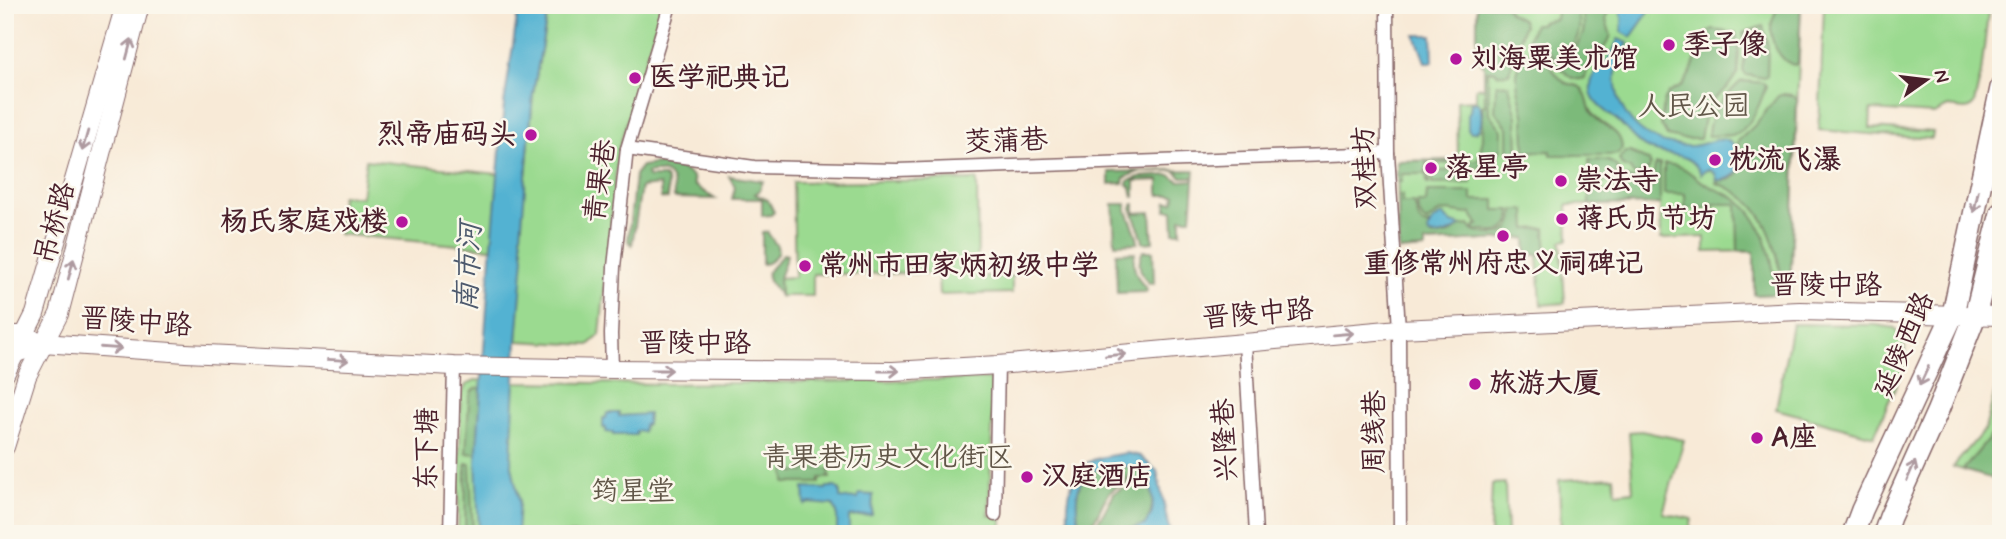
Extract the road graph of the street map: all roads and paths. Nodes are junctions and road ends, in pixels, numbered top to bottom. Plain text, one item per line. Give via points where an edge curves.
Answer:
1 (670, 5) edge
2 (1387, 5) edge
3 (133, 6) edge
4 (2001, 88) edge
5 (627, 149) junction
6 (1388, 153) junction
7 (2001, 213) edge
8 (1953, 314) junction
9 (1975, 316) junction
10 (2001, 316) edge
11 (1399, 329) junction
12 (5, 335) edge
13 (25, 335) junction
14 (43, 343) junction
15 (1245, 343) junction
16 (10, 354) edge
17 (998, 365) junction
18 (454, 366) junction
19 (612, 369) junction
20 (5, 374) edge
21 (5, 447) edge
22 (995, 515) dead end
23 (450, 534) edge
24 (1256, 534) edge
25 (1400, 534) edge
26 (1853, 534) edge
27 (1884, 534) edge

1 - 5 street, 青果巷
2 - 6 street, 双桂坊
3 -> 13 main road, 吊桥路
14 -> 3 main road, 吊桥路 via 59,314
4 -> 8 main road, 延陵西路
5 - 6 street, 茭蒲巷 via 754,167 897,170
5 - 19 street, 青果巷 via 614,267
6 - 11 street, 双桂坊
7 - 9 main road, 延陵西路
8 - 9 main road, 晋陵中路
8 - 11 main road, 晋陵中路 via 1800,310
8 -> 26 main road, 延陵西路
9 - 10 main road, 晋陵中路
27 -> 9 main road, 延陵西路
15 -> 11 main road, 晋陵中路
11 - 25 street, 周线巷
12 - 13 main road
13 - 14 main road
13 - 16 main road, 吊桥路
14 - 16 main road, 晋陵中路
14 -> 18 main road, 晋陵中路
14 - 21 main road, 吊桥路 via 27,376
17 -> 15 main road, 晋陵中路
15 - 24 street, 兴隆巷
16 - 20 main road, 吊桥路
19 -> 17 main road, 晋陵中路 via 893,371
17 - 22 street
18 - 19 main road, 晋陵中路
18 - 23 street, 东下塘

